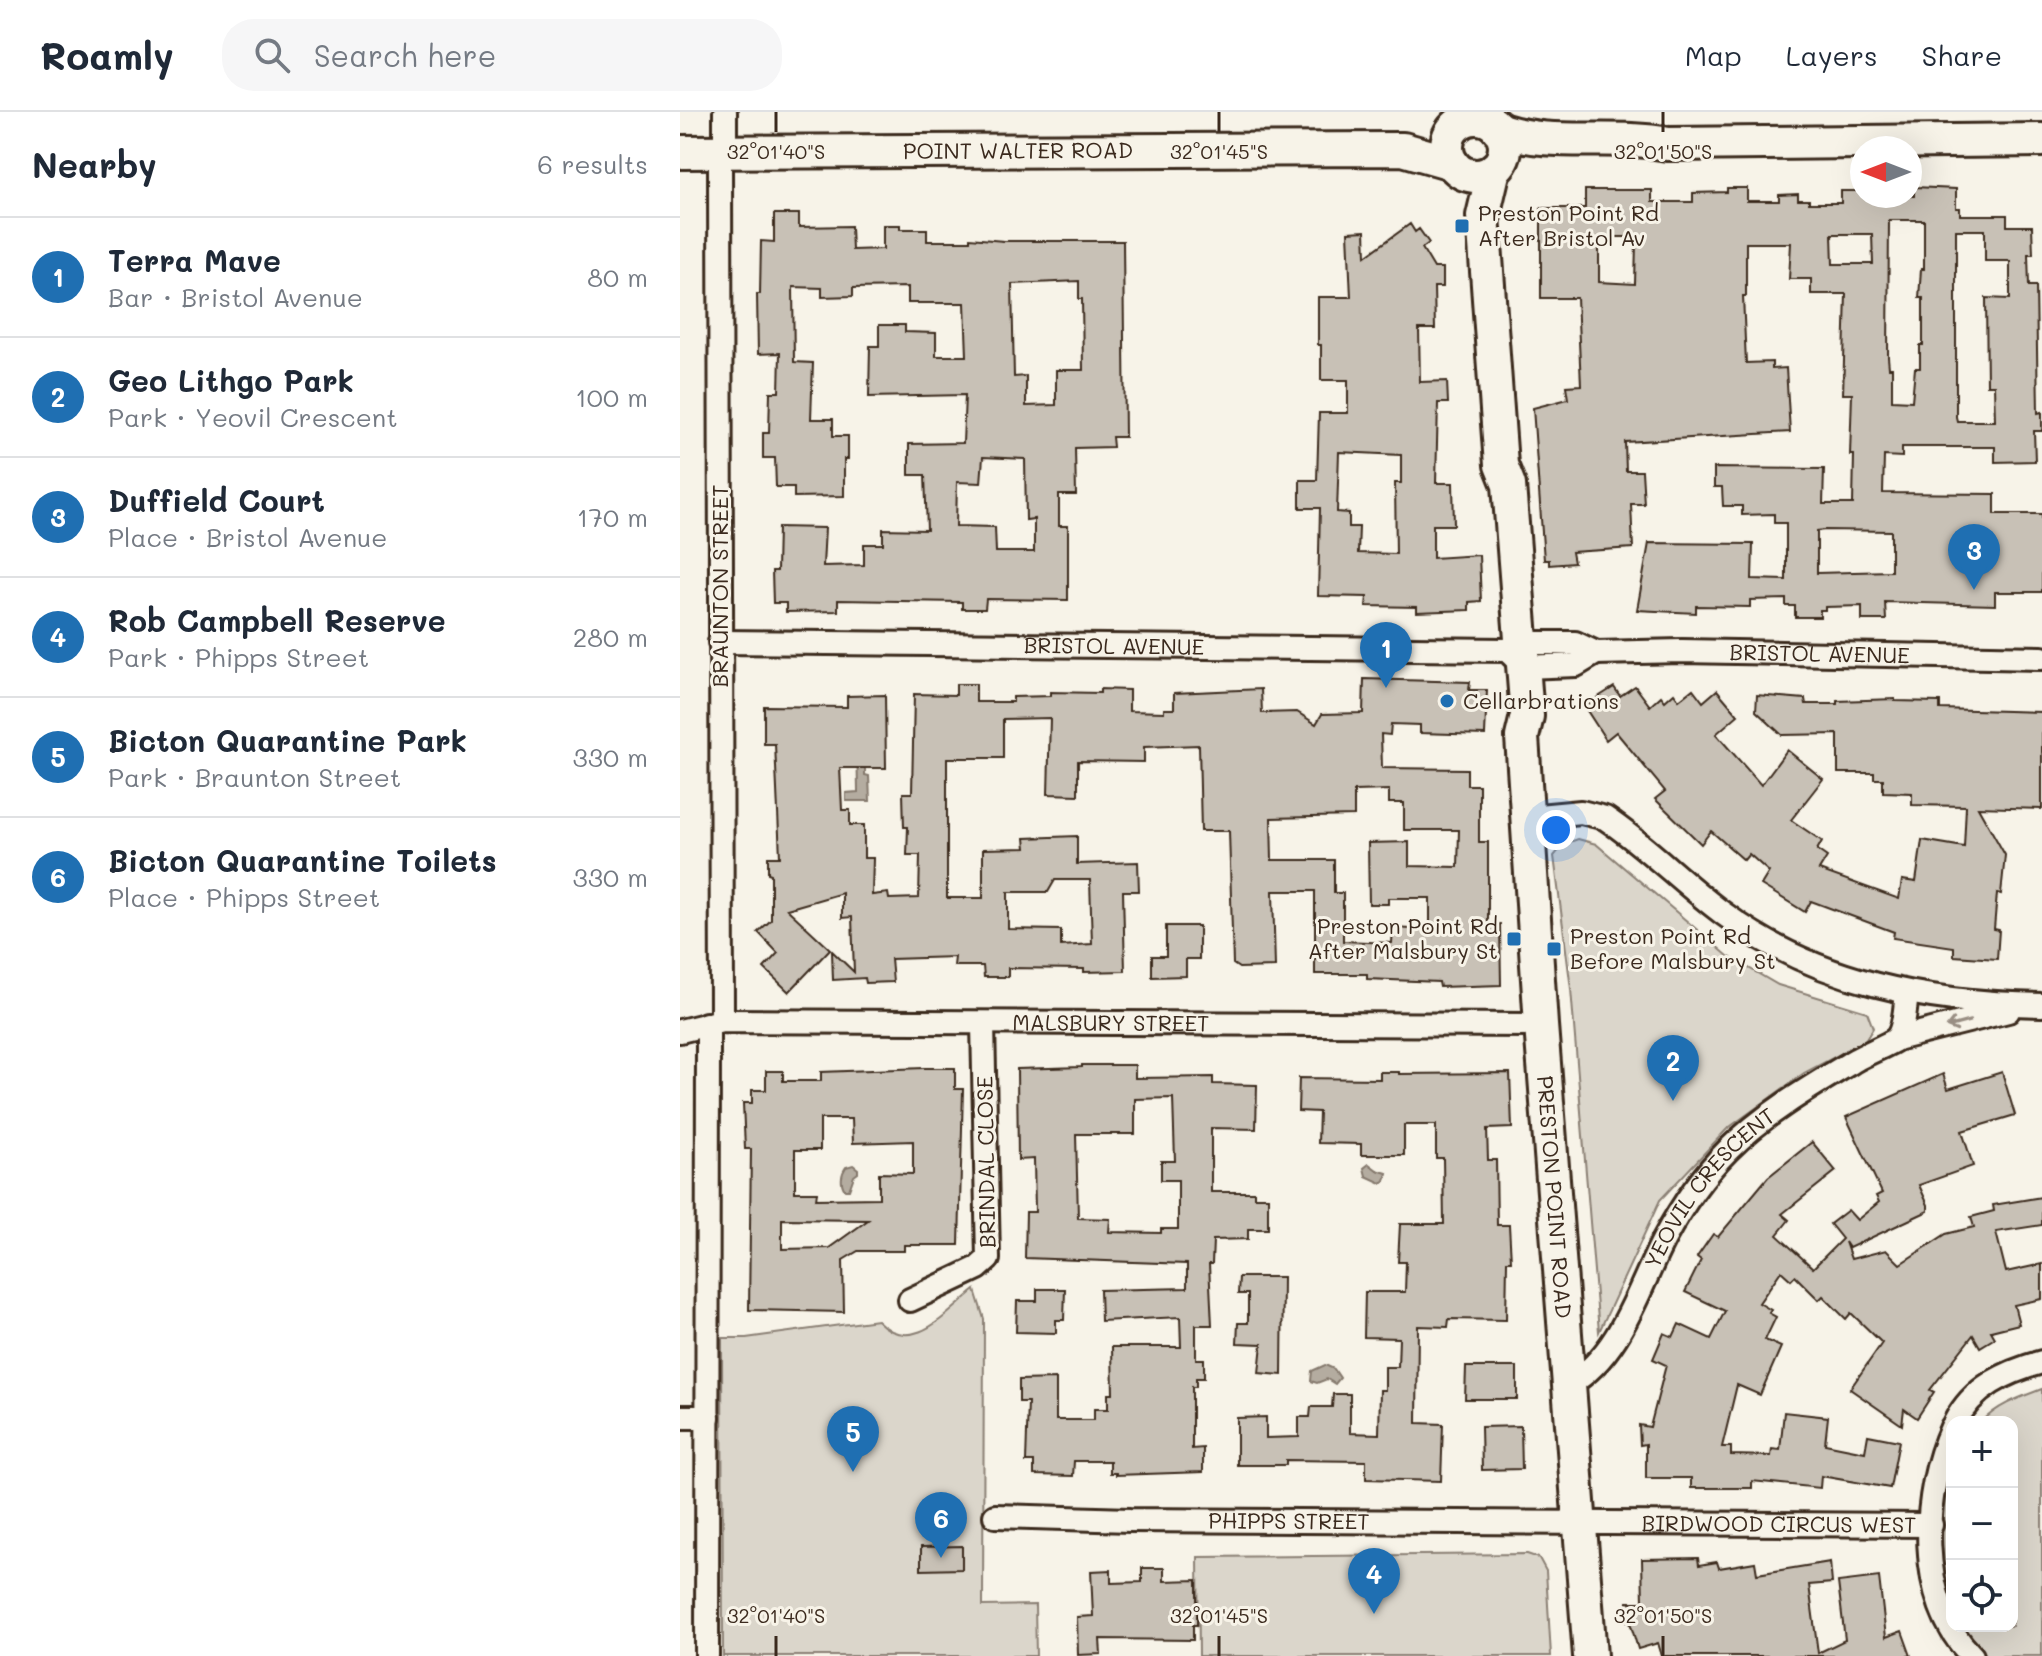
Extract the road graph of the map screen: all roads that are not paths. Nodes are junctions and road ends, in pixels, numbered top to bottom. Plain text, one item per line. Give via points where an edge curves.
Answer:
1 (725, 112) edge
2 (1476, 140) edge
3 (2042, 140) edge
4 (680, 152) edge
5 (722, 152) junction
6 (720, 642) junction
7 (1510, 653) junction
8 (2042, 658) edge
9 (1528, 817) junction
10 (1907, 993) junction
11 (2031, 1004) edge
12 (714, 1023) junction
13 (983, 1024) junction
14 (1541, 1025) junction
15 (680, 1031) edge
16 (1896, 1039) junction
17 (910, 1300) dead end
18 (2042, 1362) edge
19 (1570, 1384) junction
20 (1957, 1416) edge
21 (680, 1417) edge
22 (708, 1417) junction
23 (1946, 1444) edge
24 (995, 1516) dead end
25 (1581, 1523) junction
26 (1931, 1525) junction
27 (707, 1656) edge
28 (1590, 1656) edge
29 (1972, 1656) edge

1 - 5 street, BRAUNTON STREET
2 - 3 main road, POINT WALTER ROAD
2 - 5 main road, POINT WALTER ROAD via 1403,149
2 - 7 main road, PRESTON POINT ROAD via 1501,465 1509,485
4 - 5 main road, POINT WALTER ROAD
5 - 6 street, BRAUNTON STREET
6 - 7 street, BRISTOL AVENUE
6 - 12 street, BRAUNTON STREET
7 - 8 street, BRISTOL AVENUE via 1575,643 1596,653
7 - 9 main road, PRESTON POINT ROAD via 1527,716 1522,737
9 - 10 street, YEOVIL CRESCENT via 1581,812 1605,818 1738,924 1786,952 1829,971
9 - 14 main road, PRESTON POINT ROAD
10 - 11 street, YEOVIL CRESCENT
10 - 16 street
11 -> 16 street, YEOVIL CRESCENT
12 - 13 street, MALSBURY STREET
12 - 15 street, MALSBURY STREET
12 - 22 street, BRAUNTON STREET via 708,1034
13 - 14 street, MALSBURY STREET
13 - 17 street, BRINDAL CLOSE via 988,1259
14 - 19 main road, PRESTON POINT ROAD
16 - 19 street, YEOVIL CRESCENT via 1778,1108 1729,1149 1696,1186 1604,1356
18 - 20 street via 1985,1385
19 - 25 main road, PRESTON POINT ROAD
21 - 22 street
22 - 27 street, BRAUNTON STREET
23 - 26 street via 1934,1477
24 - 25 street, PHIPPS STREET
25 - 26 street, BIRDWOOD CIRCUS WEST
25 - 28 main road, PRESTON POINT ROAD
26 - 29 street, BIRDWOOD CIRCUS WEST via 1932,1576 1939,1606

